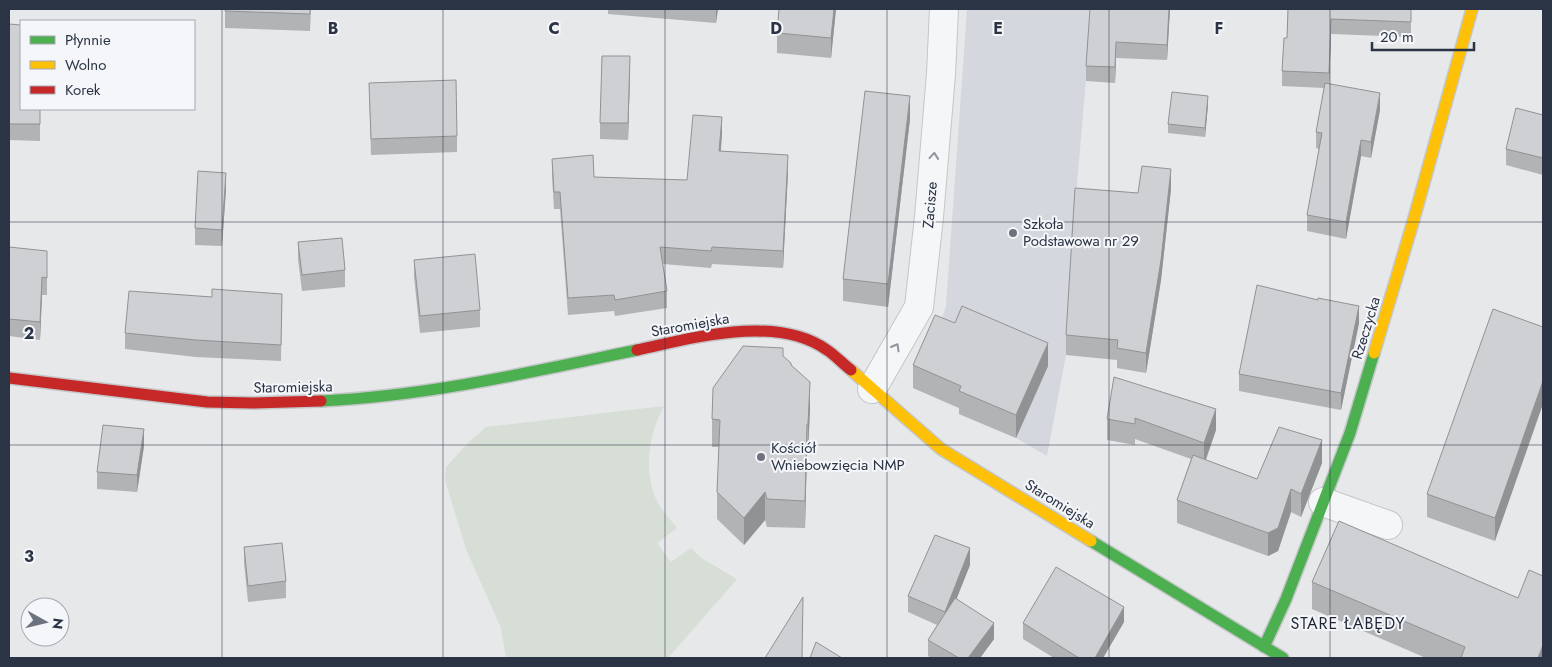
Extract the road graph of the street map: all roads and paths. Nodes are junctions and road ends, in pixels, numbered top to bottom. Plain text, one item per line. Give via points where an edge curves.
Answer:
1 (944, 9) edge
2 (1472, 9) edge
3 (9, 378) edge
4 (872, 389) junction
5 (1323, 502) junction
6 (1388, 525) dead end
7 (1264, 647) junction
8 (1283, 658) edge

4 -> 1 street, Zacisze via 919,307 940,93
2 - 5 street, Rzeczycka via 1350,433
3 - 4 street, Staromiejska via 209,402 296,404 426,392 701,337 759,331 791,335 816,344
4 - 7 street, Staromiejska via 941,449
5 - 6 street
5 - 7 street, Rzeczycka
7 - 8 street, Staromiejska

